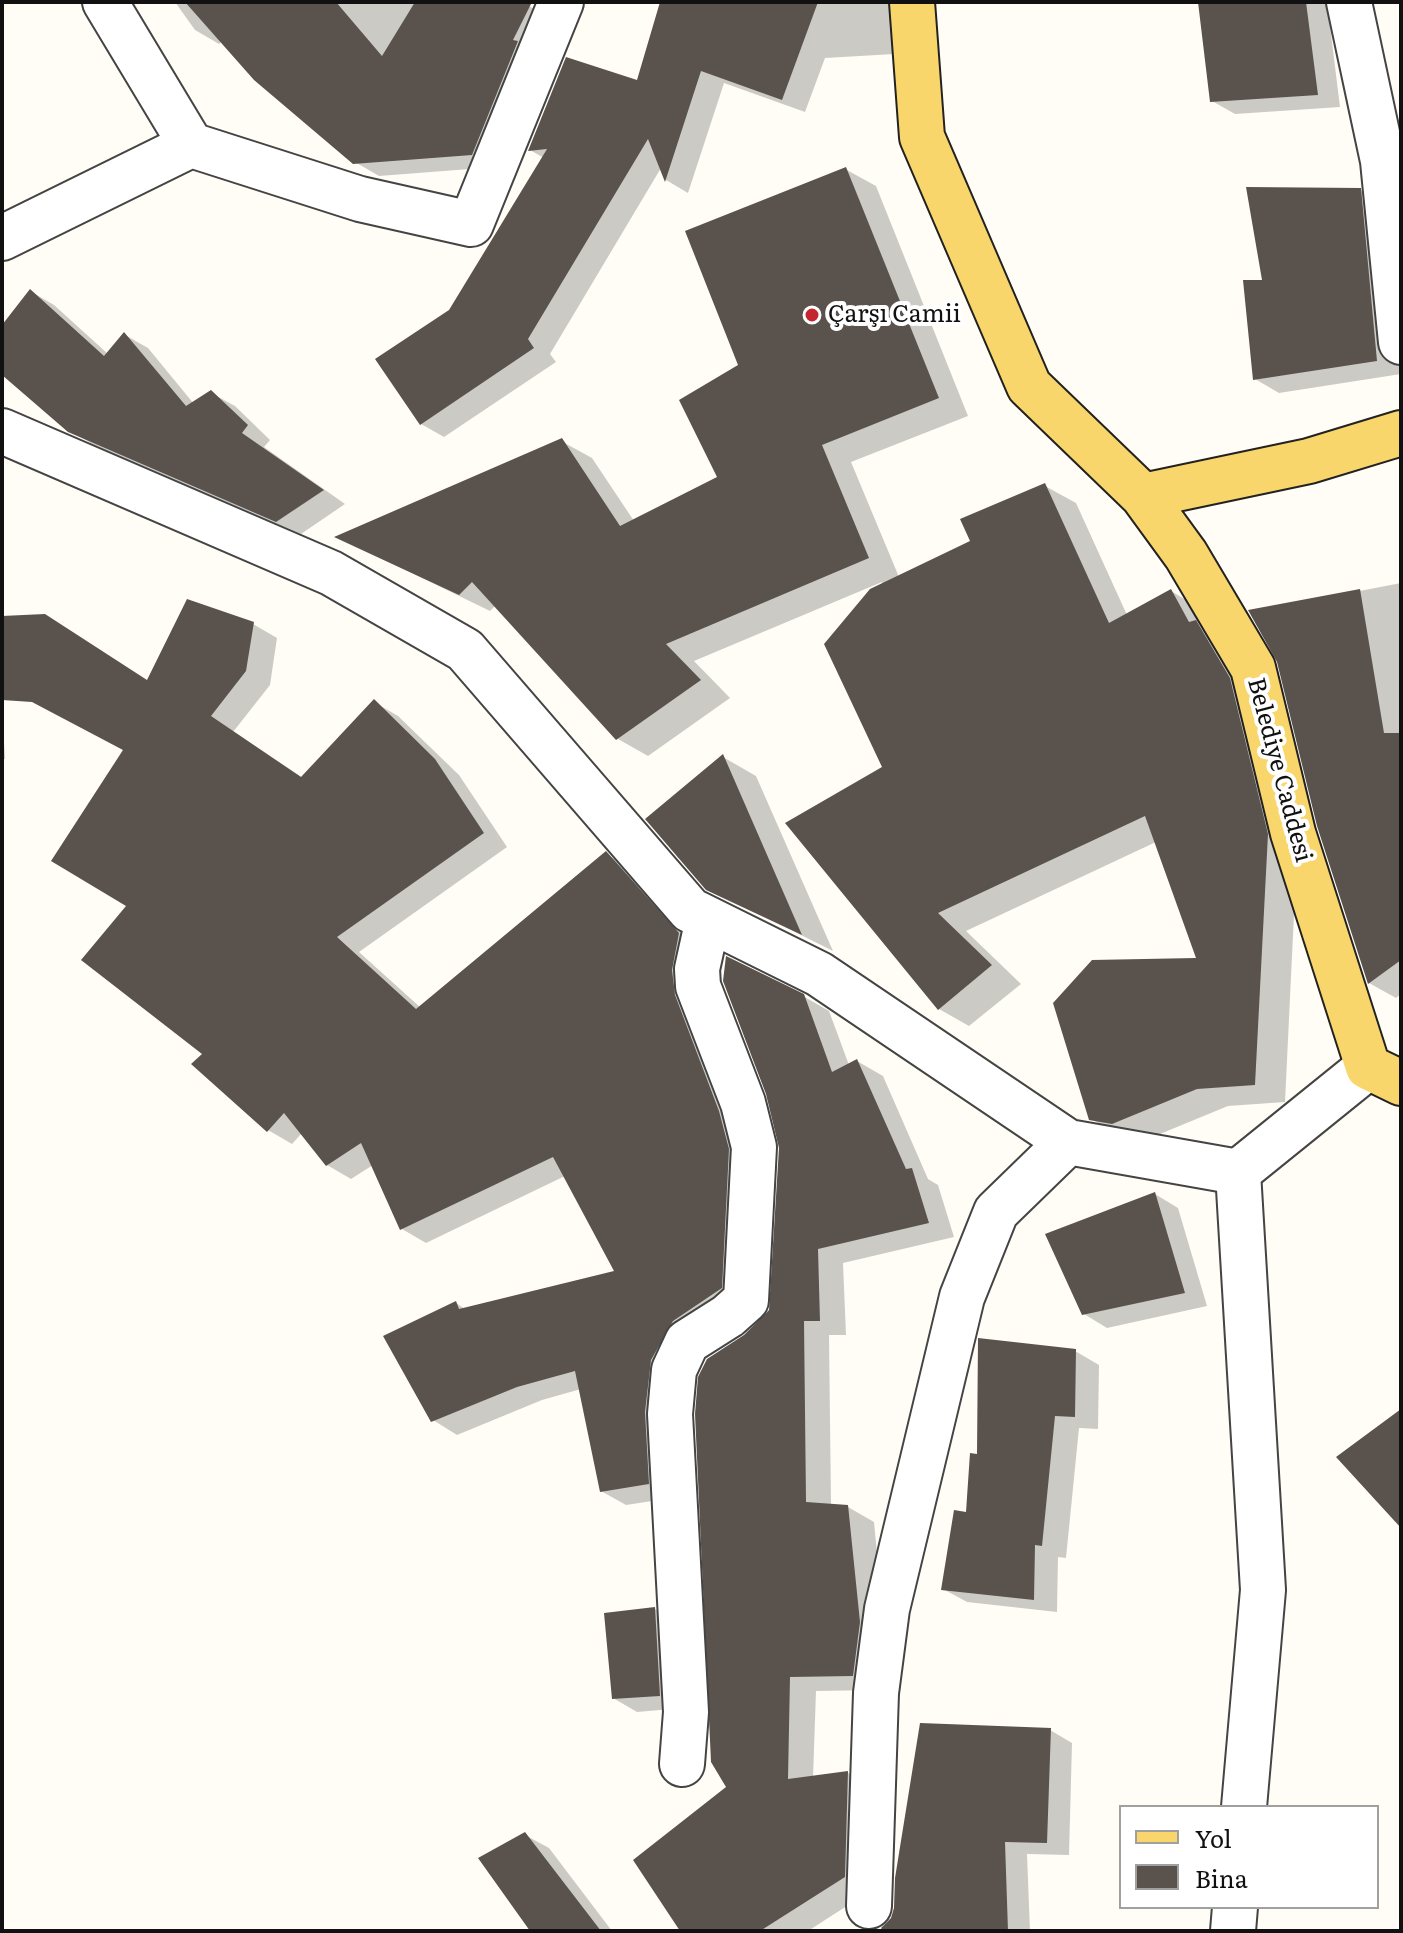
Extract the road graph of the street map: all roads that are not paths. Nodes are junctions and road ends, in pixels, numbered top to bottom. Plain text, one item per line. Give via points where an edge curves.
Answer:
1 (105, 2) edge
2 (561, 2) edge
3 (912, 2) edge
4 (1349, 2) edge
5 (191, 145) junction
6 (2, 238) edge
7 (1401, 342) edge
8 (2, 431) edge
9 (1401, 433) edge
10 (1143, 496) junction
11 (708, 919) junction
12 (1385, 1075) edge
13 (1068, 1142) junction
14 (1238, 1172) junction
15 (682, 1764) dead end
16 (1244, 1805) edge
17 (869, 1906) dead end
18 (1235, 1909) edge
19 (1233, 1931) edge

1 - 5 street
2 - 5 street via 471,224 360,199
3 - 10 main road, Belediye Caddesi via 922,137 1029,386
4 - 7 street via 1383,161
5 - 6 street
8 - 11 street via 331,573 465,650 690,910
9 - 10 main road via 1309,461
10 - 12 main road, Belediye Caddesi via 1186,555 1253,668 1293,833
11 - 13 street via 819,974
11 - 15 street via 698,986 743,1103 754,1147 746,1300 687,1342 674,1370 670,1414 686,1712
12 - 14 street
13 - 14 street
13 - 17 street via 996,1212 962,1297 887,1609 876,1693
14 - 16 street via 1263,1590
18 - 19 street

